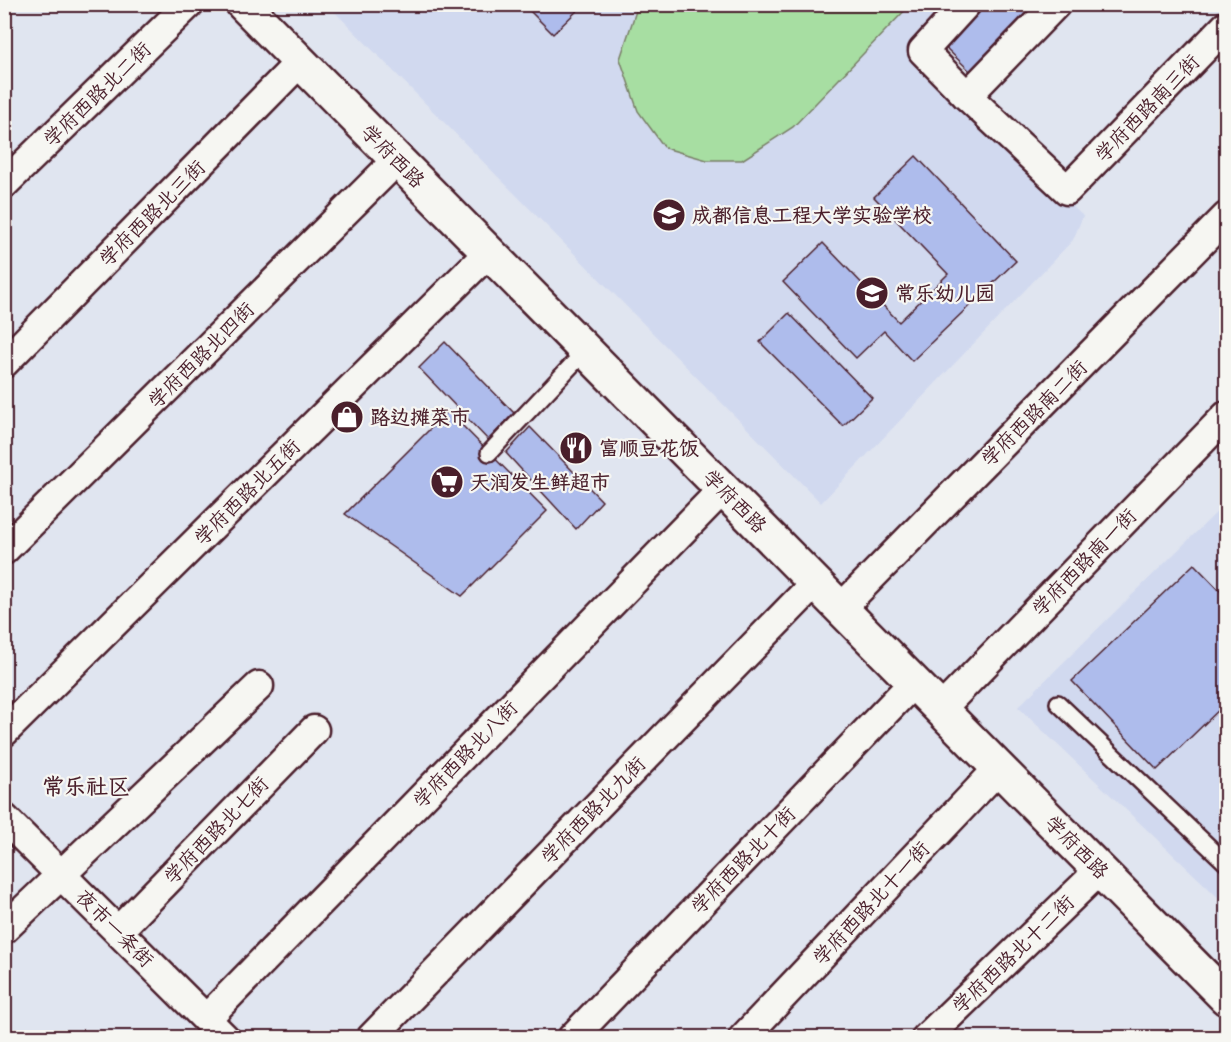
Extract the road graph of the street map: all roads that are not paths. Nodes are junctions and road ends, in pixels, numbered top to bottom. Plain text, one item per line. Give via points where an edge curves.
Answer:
1 (189, 4) edge
2 (243, 4) edge
3 (966, 4) edge
4 (1056, 4) edge
5 (1227, 26) edge
6 (300, 63) junction
7 (967, 96) junction
8 (397, 160) junction
9 (4, 184) edge
10 (1227, 217) edge
11 (489, 252) junction
12 (586, 350) junction
13 (4, 363) edge
14 (1227, 416) edge
15 (489, 453) dead end
16 (723, 489) junction
17 (4, 550) edge
18 (815, 583) junction
19 (841, 608) junction
20 (914, 682) junction
21 (259, 686) dead end
22 (1058, 703) dead end
23 (941, 709) junction
24 (314, 730) dead end
25 (4, 732) edge
26 (999, 768) junction
27 (4, 818) edge
28 (1227, 863) edge
29 (1100, 870) junction
30 (61, 874) junction
31 (4, 929) edge
32 (118, 931) junction
33 (1227, 998) edge
34 (215, 1028) edge
35 (371, 1038) edge
36 (572, 1038) edge
37 (743, 1038) edge
38 (926, 1038) edge

1 - 9 street, 学府西路北二街
2 - 6 street, 学府西路
3 - 7 street via 923,51
4 - 7 street
5 - 7 street, 学府西路南三街 via 1067,190
6 - 8 street, 学府西路
6 - 13 street, 学府西路北三街
8 - 11 street, 学府西路
8 - 17 street, 学府西路北四街
10 - 19 street, 学府西路南二街
11 - 12 street, 学府西路
11 - 25 street, 学府西路北五街
12 - 15 lane
12 - 16 street, 学府西路
14 - 23 street, 学府西路南一街
16 - 18 street, 学府西路
16 - 34 street, 学府西路北八街
18 - 19 street, 学府西路
18 - 35 street, 学府西路北九街
19 - 20 street, 学府西路
20 - 23 street, 学府西路
20 - 36 street, 学府西路北十街
21 - 30 street
22 - 28 lane
23 - 26 street, 学府西路
24 - 32 street, 学府西路北七街
26 - 29 street, 学府西路
26 - 37 street, 学府西路北十一街
27 - 30 street, 夜市一条街
29 - 33 street, 学府西路
29 - 38 street, 学府西路北十二街
30 - 31 street
30 - 32 street, 夜市一条街
32 - 34 street, 夜市一条街

